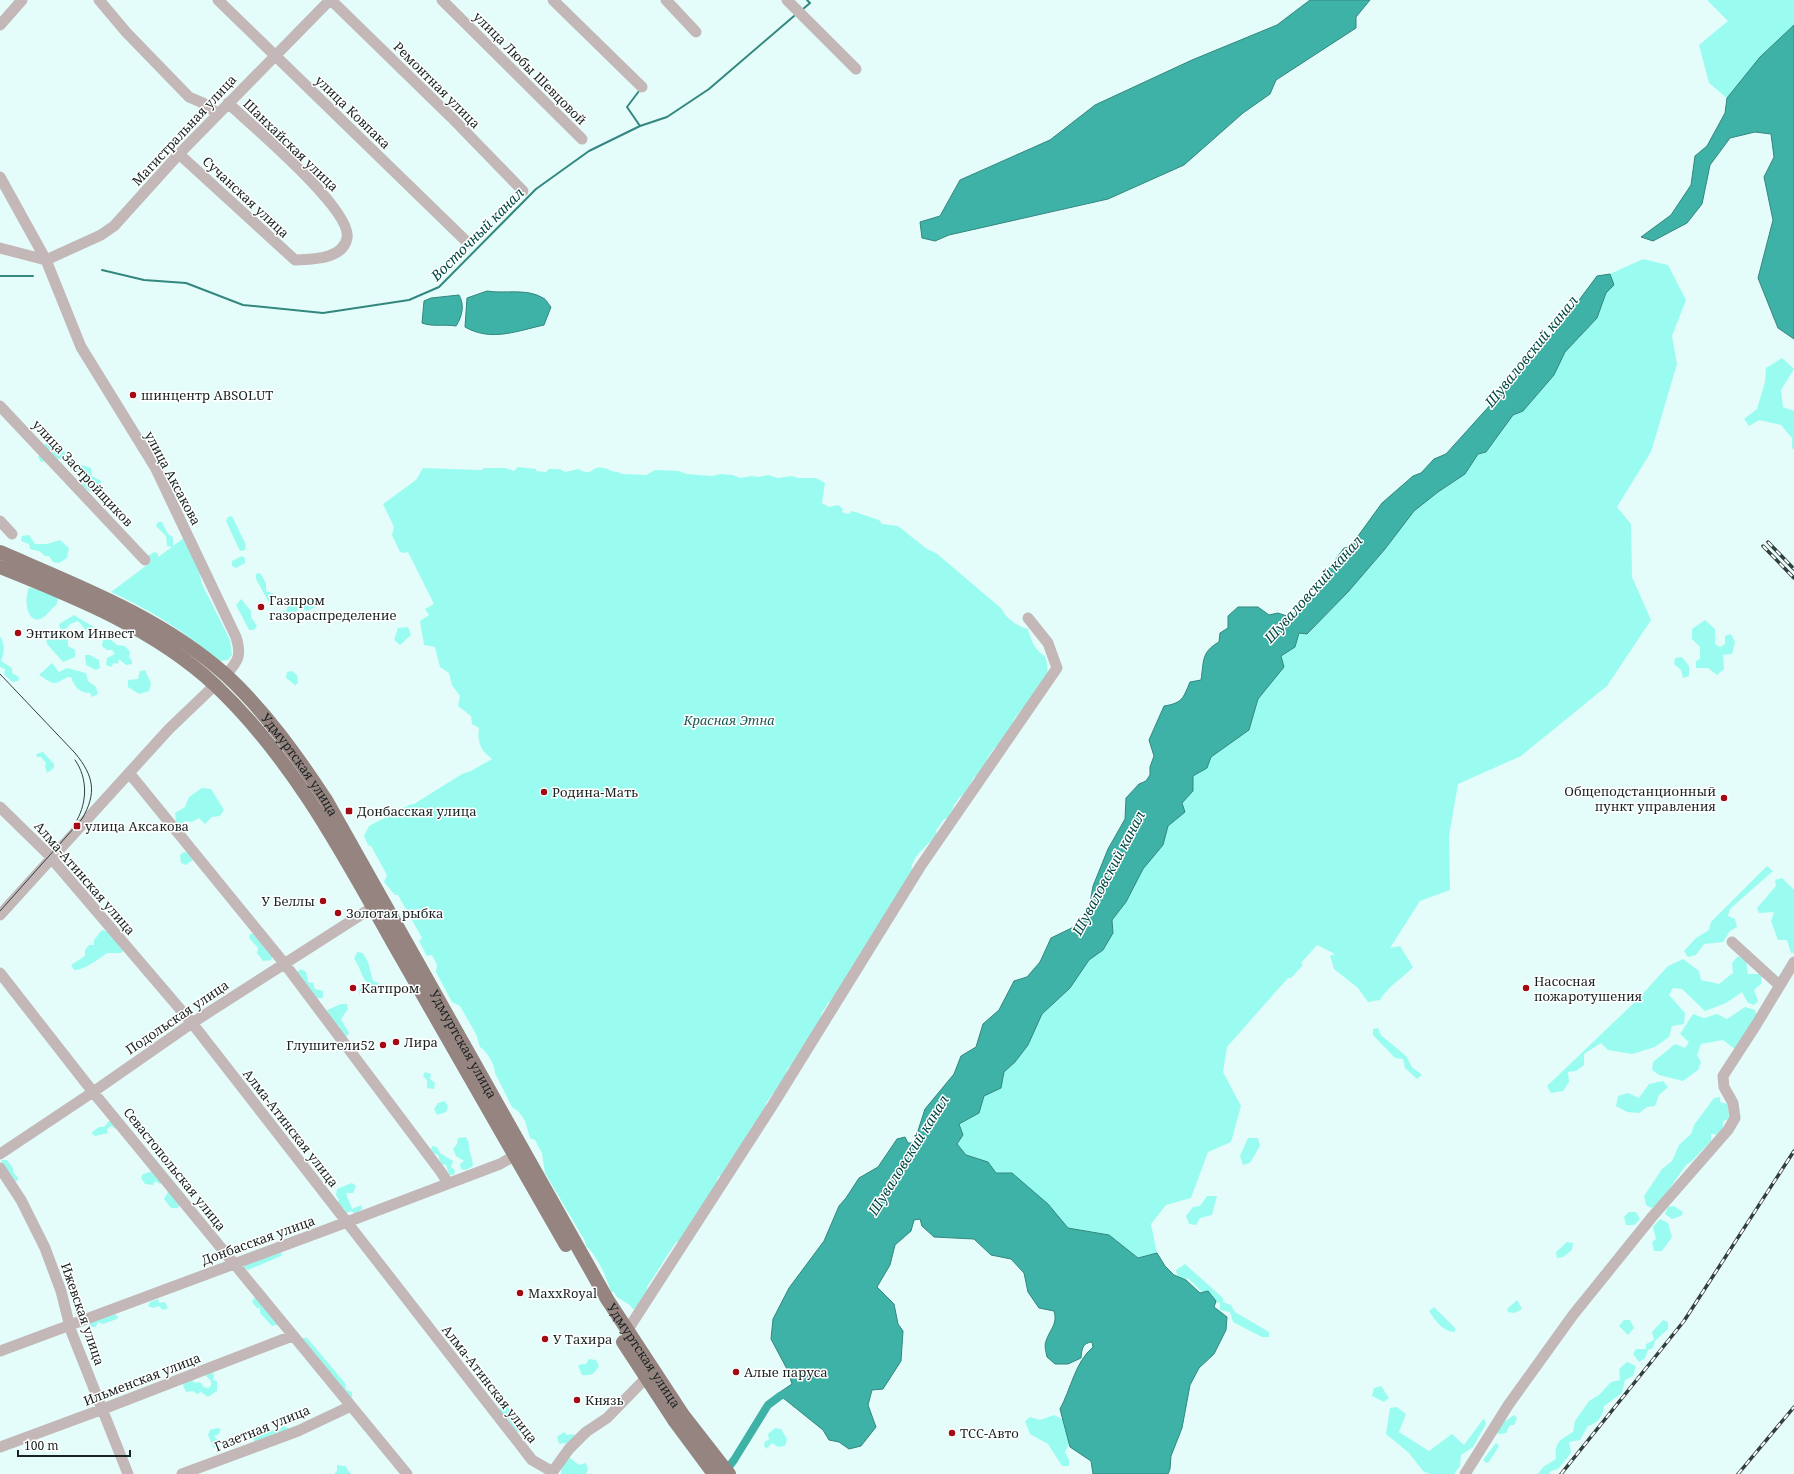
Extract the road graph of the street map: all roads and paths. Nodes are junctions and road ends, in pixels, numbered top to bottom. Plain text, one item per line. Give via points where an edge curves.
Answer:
1 (22, 0) edge
2 (99, 0) edge
3 (218, 0) edge
4 (331, 0) edge
5 (442, 0) edge
6 (553, 0) edge
7 (666, 0) edge
8 (786, 0) edge
9 (0, 25) edge
10 (696, 32) dead end
11 (274, 56) junction
12 (856, 69) dead end
13 (642, 87) dead end
14 (228, 103) junction
15 (218, 114) junction
16 (582, 139) dead end
17 (179, 154) junction
18 (0, 177) edge
19 (522, 191) dead end
20 (468, 243) dead end
21 (0, 248) edge
22 (46, 260) junction
23 (295, 260) joint
24 (0, 406) edge
25 (0, 521) edge
26 (12, 534) dead end
27 (0, 552) edge
28 (145, 560) dead end
29 (0, 567) edge
30 (1028, 618) dead end
31 (226, 675) junction
32 (215, 685) junction
33 (130, 774) junction
34 (0, 807) edge
35 (52, 858) junction
36 (373, 907) junction
37 (0, 915) edge
38 (1732, 942) dead end
39 (1794, 962) edge
40 (284, 963) junction
41 (0, 973) edge
42 (1779, 986) junction
43 (192, 1023) junction
44 (93, 1092) junction
45 (519, 1153) junction
46 (0, 1154) edge
47 (0, 1168) edge
48 (448, 1183) junction
49 (347, 1222) junction
50 (234, 1264) junction
51 (70, 1325) junction
52 (627, 1331) junction
53 (292, 1336) junction
54 (0, 1351) edge
55 (646, 1378) junction
56 (351, 1406) junction
57 (103, 1409) junction
58 (0, 1447) edge
59 (714, 1467) edge
60 (552, 1473) edge
61 (128, 1474) edge
62 (182, 1474) edge
63 (407, 1474) edge
64 (729, 1474) edge
65 (1465, 1474) edge

1 - 9 street
2 - 15 street via 189,97 204,103
3 - 11 street, улица Ковпака
4 - 11 street, Магистральная улица
4 - 19 street, Ремонтная улица
5 - 16 street, улица Любы Шевцовой
6 - 13 street
7 - 10 street
8 - 12 street
11 - 14 street, Магистральная улица
11 - 20 street, улица Ковпака
14 - 15 street, Магистральная улица
14 - 23 street, Шанхайская улица via 314,183 347,228 347,239 340,250 328,257
15 - 17 street, Магистральная улица
17 - 22 street, Магистральная улица via 114,226 102,235
17 - 23 street, Сучанская улица
18 - 22 street, улица Аксакова
21 - 22 street
22 - 31 street, улица Аксакова via 81,347 155,467 236,637 240,650 239,657
24 - 28 street, улица Застройщиков
25 - 26 street
27 - 31 main road, Удмуртская улица via 155,624
29 - 32 main road, Удмуртская улица via 79,601 146,634
30 - 52 street via 1048,643 1057,668 920,867 774,1103
31 - 32 main road
31 - 45 main road, Удмуртская улица via 269,721 326,800
32 - 33 street via 169,729
32 - 36 main road, Удмуртская улица via 260,733 315,806
33 - 35 street
33 - 40 street
34 - 35 street, Алма-Атинская улица
35 - 37 street
35 - 43 street, Алма-Атинская улица
36 - 40 street, Подольская улица
36 - 45 main road, Удмуртская улица
38 - 42 street
39 - 42 street
40 - 43 street, Подольская улица
40 - 48 street
41 - 44 street, Севастопольская улица
42 - 65 street via 1723,1076 1724,1087 1733,1103 1735,1118 1728,1130 1652,1217 1573,1315 1510,1404
43 - 44 street, Подольская улица
43 - 49 street, Алма-Атинская улица
44 - 46 street, Подольская улица
44 - 50 street, Севастопольская улица
45 - 48 street, Донбасская улица
45 - 52 main road, Удмуртская улица
45 - 55 main road, Удмуртская улица
47 - 51 street, Ижевская улица via 21,1200 45,1248
48 - 49 street, Донбасская улица
49 - 50 street, Донбасская улица
49 - 60 street, Алма-Атинская улица via 532,1460
50 - 51 street, Донбасская улица
50 - 53 street, Севастопольская улица
51 - 54 street, Донбасская улица
51 - 57 street, Ижевская улица
52 - 59 main road, Удмуртская улица
53 - 56 street, Севастопольская улица
53 - 57 street, Ильменская улица
55 - 59 main road, Удмуртская улица
55 - 60 street via 607,1418 586,1432 569,1449
56 - 62 street, Газетная улица via 298,1431
56 - 63 street, Севастопольская улица
57 - 58 street, Ильменская улица
57 - 61 street, Ижевская улица
59 - 64 main road, Удмуртская улица

